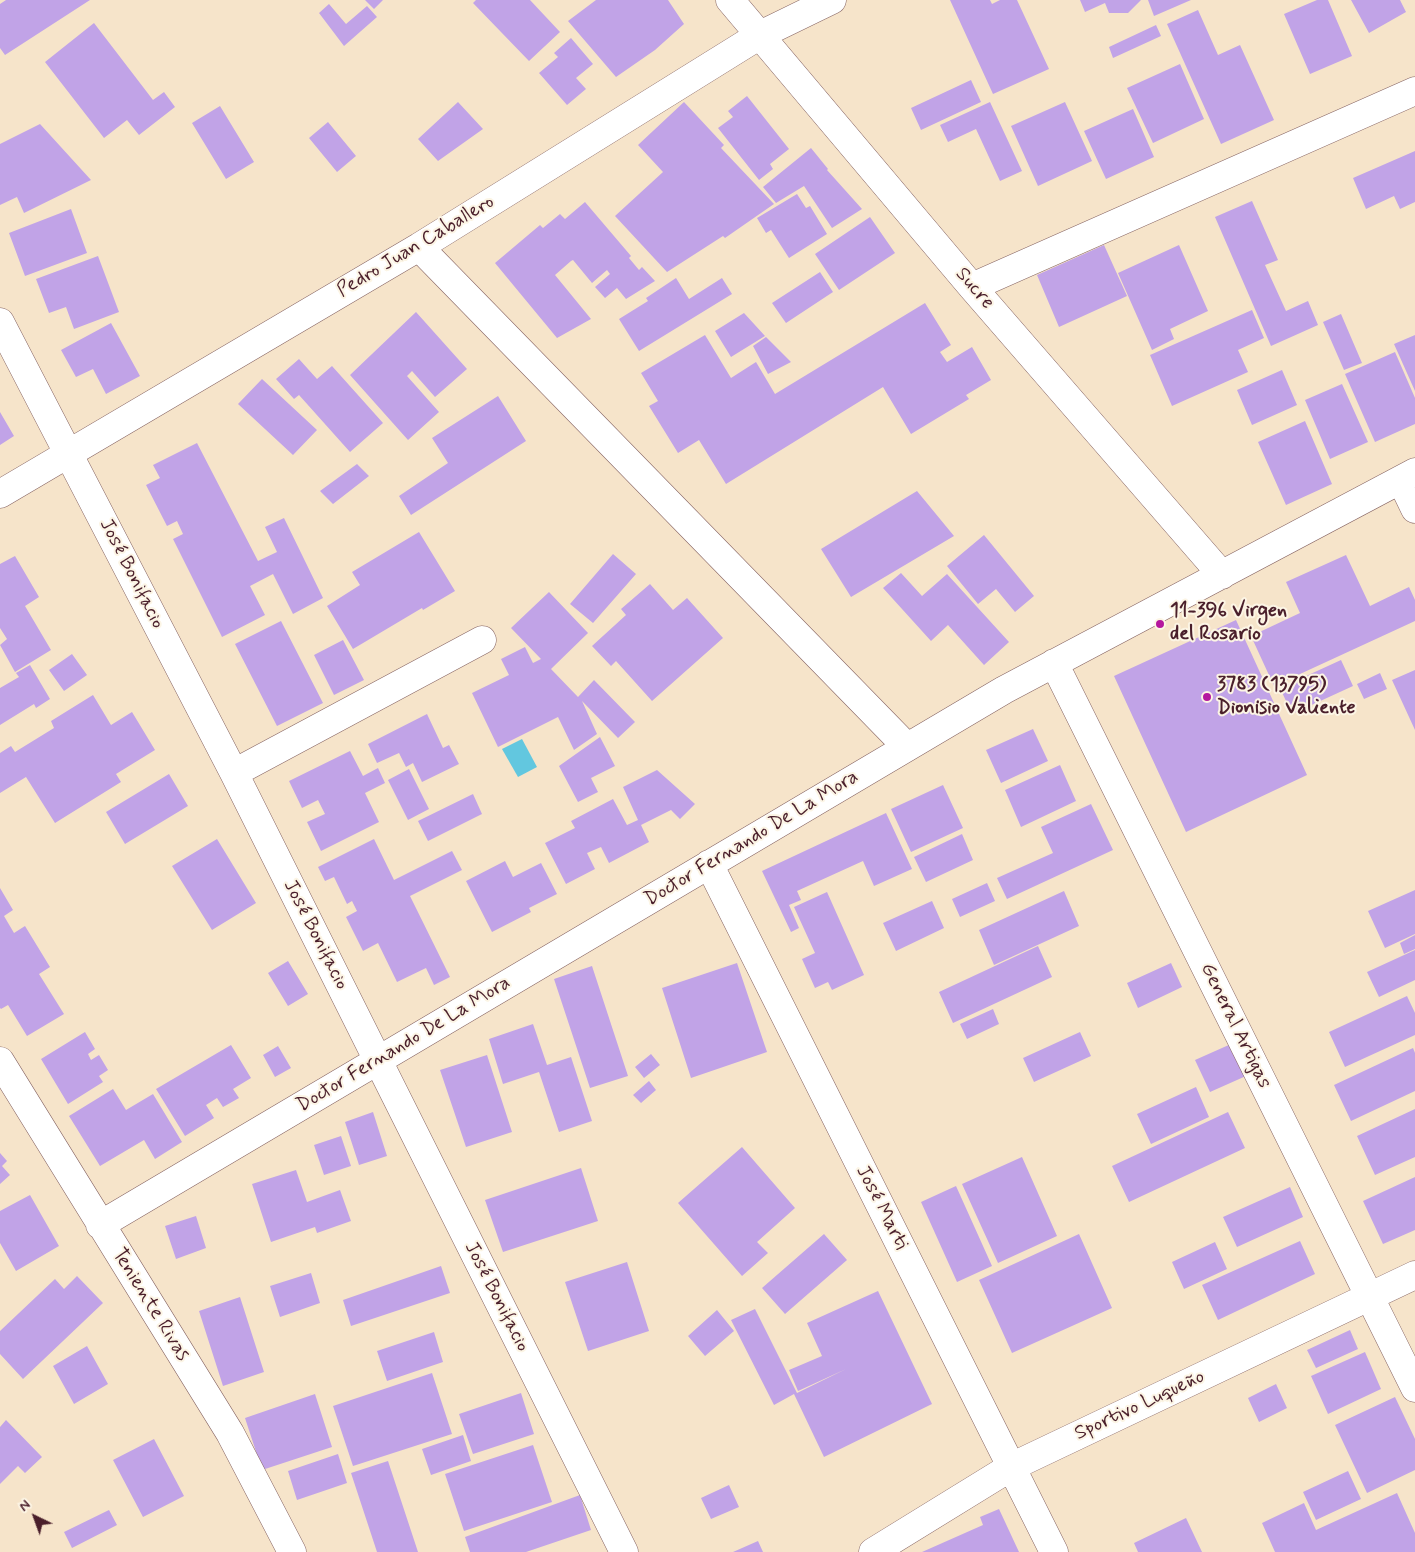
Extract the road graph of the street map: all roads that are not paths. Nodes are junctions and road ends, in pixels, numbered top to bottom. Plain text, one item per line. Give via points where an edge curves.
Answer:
1 (730, 0) edge
2 (832, 0) edge
3 (760, 36) junction
4 (1415, 91) edge
5 (419, 246) junction
6 (972, 288) junction
7 (0, 322) edge
8 (68, 452) junction
9 (1408, 476) edge
10 (0, 494) edge
11 (1415, 509) edge
12 (1222, 575) junction
13 (482, 640) dead end
14 (1054, 663) junction
15 (908, 747) junction
16 (234, 773) junction
17 (709, 864) junction
18 (378, 1060) junction
19 (0, 1061) edge
20 (100, 1225) junction
21 (1415, 1275) edge
22 (1370, 1297) junction
23 (1415, 1388) edge
24 (1011, 1467) junction
25 (292, 1552) edge
26 (624, 1552) edge
27 (873, 1552) edge
28 (1054, 1552) edge

1 - 3 street, Sucre
2 - 3 street, Pedro Juan Caballero
3 - 5 street, Pedro Juan Caballero
3 - 6 street, Sucre
4 - 6 street
5 - 8 street, Pedro Juan Caballero
5 - 15 street
6 - 12 street, Sucre
7 - 8 street, José Bonifacio
8 - 10 street, Pedro Juan Caballero
8 - 16 street, José Bonifacio
9 - 11 street
9 - 12 street, Doctor Fernando De La Mora
12 - 14 street, Doctor Fernando De La Mora
13 - 16 street
14 - 15 street, Doctor Fernando De La Mora
14 - 22 street, General Artigas
15 - 17 street, Doctor Fernando De La Mora
16 - 18 street, José Bonifacio
17 - 18 street, Doctor Fernando De La Mora
17 - 24 street, José Marti
18 - 20 street, Doctor Fernando De La Mora
18 - 26 street, José Bonifacio
19 - 20 street, Teniente Rivas
20 - 25 street, Teniente Rivas via 230,1432
21 - 22 street, Sportivo Luqueño
22 - 23 street, General Artigas
22 - 24 street, Sportivo Luqueño
24 - 27 street, Sportivo Luqueño
24 - 28 street, José Marti

